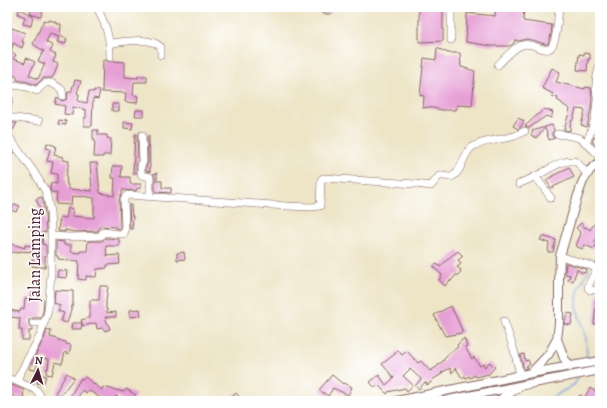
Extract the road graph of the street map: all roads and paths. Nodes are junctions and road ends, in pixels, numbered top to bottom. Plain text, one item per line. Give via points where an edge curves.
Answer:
1 (97, 7) edge
2 (451, 7) edge
3 (559, 7) edge
4 (451, 40) dead end
5 (110, 43) junction
6 (161, 55) dead end
7 (110, 57) dead end
8 (498, 64) dead end
9 (600, 64) edge
10 (7, 84) edge
11 (63, 96) dead end
12 (7, 117) edge
13 (39, 121) dead end
14 (525, 131) dead end
15 (7, 134) edge
16 (557, 134) dead end
17 (142, 135) dead end
18 (586, 143) junction
19 (600, 156) edge
20 (600, 162) edge
21 (587, 174) junction
22 (536, 177) junction
23 (518, 184) dead end
24 (150, 196) junction
25 (550, 198) dead end
26 (51, 236) junction
27 (560, 256) junction
28 (595, 267) edge
29 (597, 290) dead end
30 (504, 321) dead end
31 (33, 323) dead end
32 (44, 323) junction
33 (558, 339) junction
34 (600, 361) edge
35 (570, 366) junction
36 (600, 370) edge
37 (531, 373) junction
38 (520, 376) junction
39 (7, 378) edge
40 (16, 381) junction
41 (529, 384) junction
42 (460, 398) junction
43 (43, 401) edge
44 (397, 401) edge
45 (443, 401) edge
46 (474, 401) edge
47 (498, 401) edge

1 - 5 street via 108,31
2 - 4 street
3 - 8 street via 556,36 551,48 521,45
5 - 6 street via 139,40 153,42 161,47
5 - 7 street
9 - 18 street via 596,82 597,104 591,134
10 - 11 street via 37,91 44,84 51,83 62,90
12 - 13 street
14 - 24 street via 473,147 455,174 451,177 439,176 431,186 322,178 320,206
15 - 26 street, Jalan Lamping via 46,192
16 - 18 street via 574,136
17 - 24 street via 141,174 150,177
18 - 19 street
20 - 21 main road
21 - 22 street via 577,162 572,161 555,166
21 - 27 main road
22 - 23 street
22 - 25 street
24 - 26 street via 125,198 124,234 103,232 101,236
26 - 32 street, Jalan Lamping via 48,311
27 - 28 street
27 - 33 main road
28 - 29 street via 588,288
30 - 38 street
31 - 32 street
32 - 40 street, Jalan Lamping via 40,336
33 - 35 main road via 564,358
33 - 37 main road via 548,356
34 - 35 main road
35 - 37 main road
36 - 41 main road
37 - 38 main road
38 - 44 main road
39 - 40 street
40 - 43 street via 36,390
41 - 42 main road
41 - 47 main road
42 - 45 main road
42 - 46 main road

